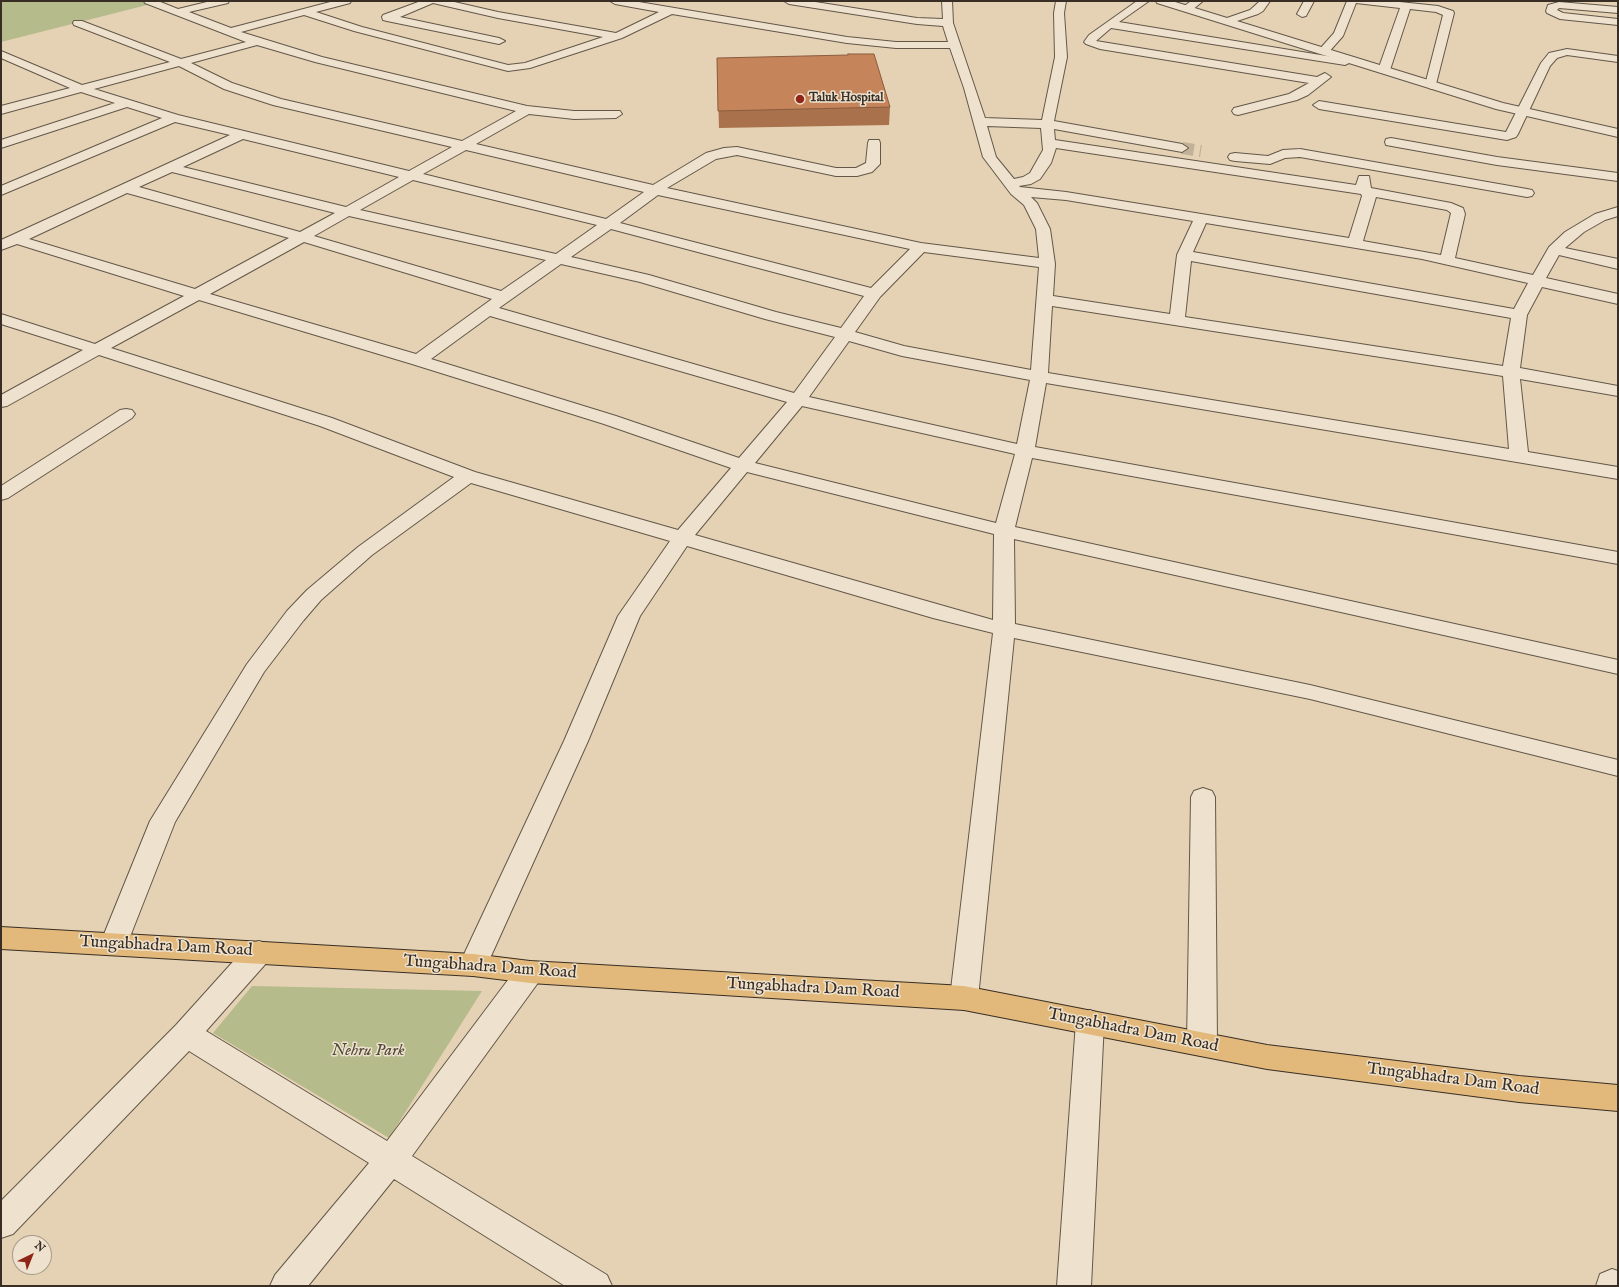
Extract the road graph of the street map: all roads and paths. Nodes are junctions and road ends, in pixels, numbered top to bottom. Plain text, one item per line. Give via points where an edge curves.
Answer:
1 (149, 1) edge
2 (224, 1) edge
3 (346, 1) edge
4 (430, 1) edge
5 (436, 1) edge
6 (615, 1) edge
7 (789, 1) edge
8 (947, 1) edge
9 (1061, 1) edge
10 (1144, 1) edge
11 (1162, 1) edge
12 (1198, 1) edge
13 (1265, 1) edge
14 (1309, 1) edge
15 (1352, 1) edge
16 (1360, 1) edge
17 (1406, 6) junction
18 (1187, 9) junction
19 (669, 10) junction
20 (1618, 10) edge
21 (177, 12) junction
22 (304, 12) junction
23 (1302, 14) dead end
24 (1565, 16) junction
25 (380, 20) junction
26 (1228, 21) junction
27 (1618, 22) edge
28 (78, 23) dead end
29 (948, 23) junction
30 (1108, 24) junction
31 (358, 29) junction
32 (1570, 30) dead end
33 (229, 32) junction
34 (618, 36) junction
35 (499, 40) dead end
36 (257, 42) junction
37 (954, 45) junction
38 (1324, 51) junction
39 (1, 54) edge
40 (1618, 58) edge
41 (1347, 61) junction
42 (182, 63) junction
43 (23, 65) junction
44 (8, 68) dead end
45 (1384, 70) junction
46 (1320, 81) junction
47 (1431, 85) junction
48 (82, 89) junction
49 (128, 103) junction
50 (1319, 105) dead end
51 (1, 110) edge
52 (527, 110) junction
53 (1238, 111) dead end
54 (1522, 112) junction
55 (616, 114) dead end
56 (174, 118) junction
57 (1408, 121) junction
58 (980, 122) junction
59 (1047, 124) junction
60 (1618, 133) edge
61 (241, 136) junction
62 (1391, 142) junction
63 (874, 143) dead end
64 (1049, 143) junction
65 (1, 144) edge
66 (466, 146) junction
67 (1182, 148) tunnel mouth
68 (1221, 154) tunnel mouth
69 (1374, 166) junction
70 (169, 167) junction
71 (408, 176) junction
72 (1618, 177) edge
73 (1014, 187) junction
74 (126, 188) junction
75 (655, 190) junction
76 (1, 191) edge
77 (1366, 191) junction
78 (1527, 193) dead end
79 (1618, 210) edge
80 (346, 211) junction
81 (1201, 218) junction
82 (609, 224) junction
83 (302, 237) junction
84 (8, 243) edge
85 (1355, 244) junction
86 (921, 247) junction
87 (1554, 250) junction
88 (1184, 255) junction
89 (558, 259) junction
90 (1447, 260) junction
91 (1047, 264) junction
92 (1618, 264) edge
93 (1539, 280) junction
94 (195, 294) junction
95 (874, 294) junction
96 (502, 297) junction
97 (1618, 298) edge
98 (1045, 300) junction
99 (488, 310) junction
100 (1519, 315) junction
101 (1177, 321) junction
102 (4, 323) edge
103 (844, 334) junction
104 (95, 350) junction
105 (418, 360) junction
106 (1511, 372) junction
107 (1039, 377) junction
108 (1618, 392) edge
109 (798, 400) junction
110 (1, 402) edge
111 (126, 414) dead end
112 (1025, 451) junction
113 (1519, 456) junction
114 (741, 465) junction
115 (1618, 473) edge
116 (468, 476) junction
117 (1, 494) edge
118 (1004, 531) junction
119 (682, 538) junction
120 (1618, 558) edge
121 (1004, 629) junction
122 (1618, 667) edge
123 (1618, 768) edge
124 (1203, 797) dead end
125 (1, 938) edge
126 (114, 944) junction
127 (259, 952) junction
128 (472, 965) junction
129 (530, 972) junction
130 (964, 998) junction
131 (1090, 1022) junction
132 (186, 1034) junction
133 (1202, 1044) junction
134 (1618, 1098) edge
135 (390, 1161) junction
136 (1, 1222) edge
137 (287, 1286) edge
138 (594, 1286) edge
139 (1074, 1286) edge

1 - 21 street
2 - 21 street
3 - 22 street
4 - 25 street
5 - 34 street
6 - 19 street
7 - 29 street via 917,21
8 - 29 street
9 - 59 street via 1061,57
10 - 30 street
11 - 18 street
12 - 18 street
13 - 26 street via 1254,12
14 - 23 street
15 - 38 street via 1339,34
16 - 17 street
17 - 45 street
17 - 47 street via 1450,12
18 - 26 street
19 - 34 street
19 - 37 street via 847,40 896,45
20 - 24 street via 1563,5 1552,7 1553,13
21 - 33 street
22 - 31 street
22 - 33 street
24 - 27 street
24 - 32 street
25 - 31 street
25 - 35 street
26 - 38 street
28 - 42 street
29 - 37 street
30 - 41 street
30 - 46 street via 1090,42 1100,46
31 - 34 street via 508,68 526,66
33 - 36 street
36 - 42 street
36 - 52 street via 327,62
37 - 58 street
38 - 41 street
39 - 43 street
40 - 54 street via 1570,48 1559,52 1550,58
41 - 45 street
41 - 46 street
42 - 48 street
42 - 66 street via 228,86 253,95
43 - 44 street
43 - 48 street
45 - 47 street
46 - 53 street via 1293,97
47 - 54 street
48 - 49 street
48 - 51 street
49 - 56 street
49 - 65 street
50 - 57 street
52 - 55 street via 574,115
52 - 66 street
54 - 57 street via 1512,134 1507,136
54 - 60 street
56 - 61 street
56 - 76 street
57 - 62 street
58 - 59 street
58 - 73 street via 990,157
59 - 64 street
59 - 67 street
61 - 70 street
61 - 71 street
62 - 69 street
62 - 72 street via 1497,161
63 - 75 street via 873,164 862,171 836,172 737,151 724,152 710,156
64 - 73 street via 1050,150 1035,176
64 - 77 street
66 - 71 street
66 - 75 street
68 - 69 street via 1270,160 1283,154 1300,153
69 - 77 street via 1363,180
69 - 78 street
70 - 74 street
70 - 80 street
71 - 80 street
71 - 82 street
73 - 81 street
73 - 91 street via 1030,203 1043,229
74 - 83 street
74 - 84 street
75 - 82 street
75 - 86 street
77 - 85 street via 1369,196
77 - 90 street via 1444,205 1458,211
79 - 87 street via 1578,229
80 - 83 street
80 - 89 street
81 - 85 street
81 - 88 street
82 - 89 street
82 - 95 street
83 - 94 street
83 - 96 street
84 - 94 street
85 - 90 street
86 - 91 street
86 - 95 street
87 - 92 street
87 - 93 street
88 - 100 street
88 - 101 street
89 - 96 street
89 - 103 street via 644,278 771,316
90 - 93 street
91 - 98 street
93 - 97 street
93 - 100 street
94 - 104 street
94 - 105 street
95 - 103 street
96 - 99 street
98 - 101 street
98 - 107 street
99 - 105 street
99 - 109 street
100 - 106 street
101 - 106 street
102 - 104 street
103 - 107 street via 902,351
103 - 109 street
104 - 110 street
104 - 116 street via 326,422
105 - 114 street via 610,420
106 - 108 street
106 - 113 street
107 - 112 street
107 - 113 street
109 - 112 street
109 - 114 street
111 - 117 street
112 - 118 street
112 - 120 street
113 - 115 street
114 - 118 street
114 - 119 street
116 - 119 street
116 - 126 street via 365,552 314,595 295,616 255,669 163,821
118 - 121 street
118 - 122 street
119 - 121 street
119 - 128 street via 629,616 576,741
121 - 123 street via 1310,692
121 - 130 street
124 - 133 street
125 - 126 main road, Tungabhadra Dam Road
126 - 127 main road, Tungabhadra Dam Road
127 - 128 main road, Tungabhadra Dam Road
127 - 132 street
128 - 129 main road, Tungabhadra Dam Road
129 - 130 main road, Tungabhadra Dam Road
129 - 135 street
130 - 131 main road, Tungabhadra Dam Road
131 - 133 main road, Tungabhadra Dam Road
131 - 139 street
132 - 135 street
132 - 136 street
133 - 134 main road, Tungabhadra Dam Road via 1267,1058 1519,1089
135 - 137 street
135 - 138 street

